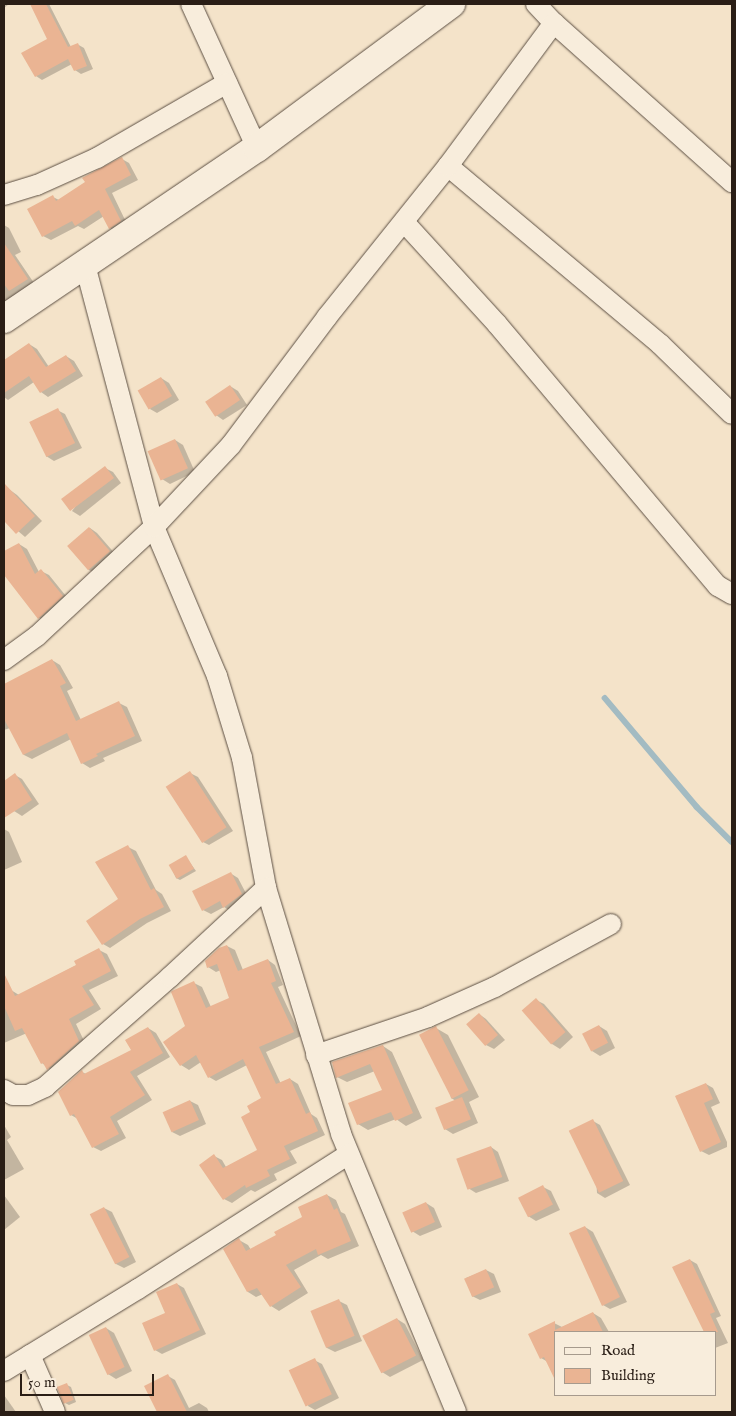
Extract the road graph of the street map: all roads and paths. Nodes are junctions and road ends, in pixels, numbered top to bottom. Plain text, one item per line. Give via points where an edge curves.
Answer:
1 (191, 4) edge
2 (451, 4) edge
3 (536, 4) edge
4 (554, 23) junction
5 (227, 83) junction
6 (257, 148) junction
7 (448, 166) junction
8 (732, 182) edge
9 (4, 195) edge
10 (404, 222) junction
11 (85, 264) junction
12 (4, 319) edge
13 (732, 414) edge
14 (154, 527) junction
15 (732, 594) edge
16 (4, 660) edge
17 (266, 888) junction
18 (611, 924) dead end
19 (316, 1055) junction
20 (4, 1090) edge
21 (349, 1154) junction
22 (30, 1355) junction
23 (4, 1371) edge
24 (55, 1412) edge
25 (456, 1412) edge

1 - 5 street
2 - 6 street
3 - 4 street
4 - 7 street
4 - 8 street
5 - 6 street
5 - 9 street via 97,158 37,185
6 - 11 street
7 - 10 street
7 - 13 street via 660,344
10 - 14 street via 327,317 231,445
10 - 15 street via 497,324 718,586
11 - 12 street
11 - 14 street
14 - 16 street via 37,636
14 - 17 street via 217,676 242,758
17 - 19 street
17 - 20 street via 170,978 45,1087 28,1095 13,1095
18 - 19 street via 495,988 428,1017
19 - 21 street
21 - 22 street
21 - 25 street
22 - 23 street
22 - 24 street

